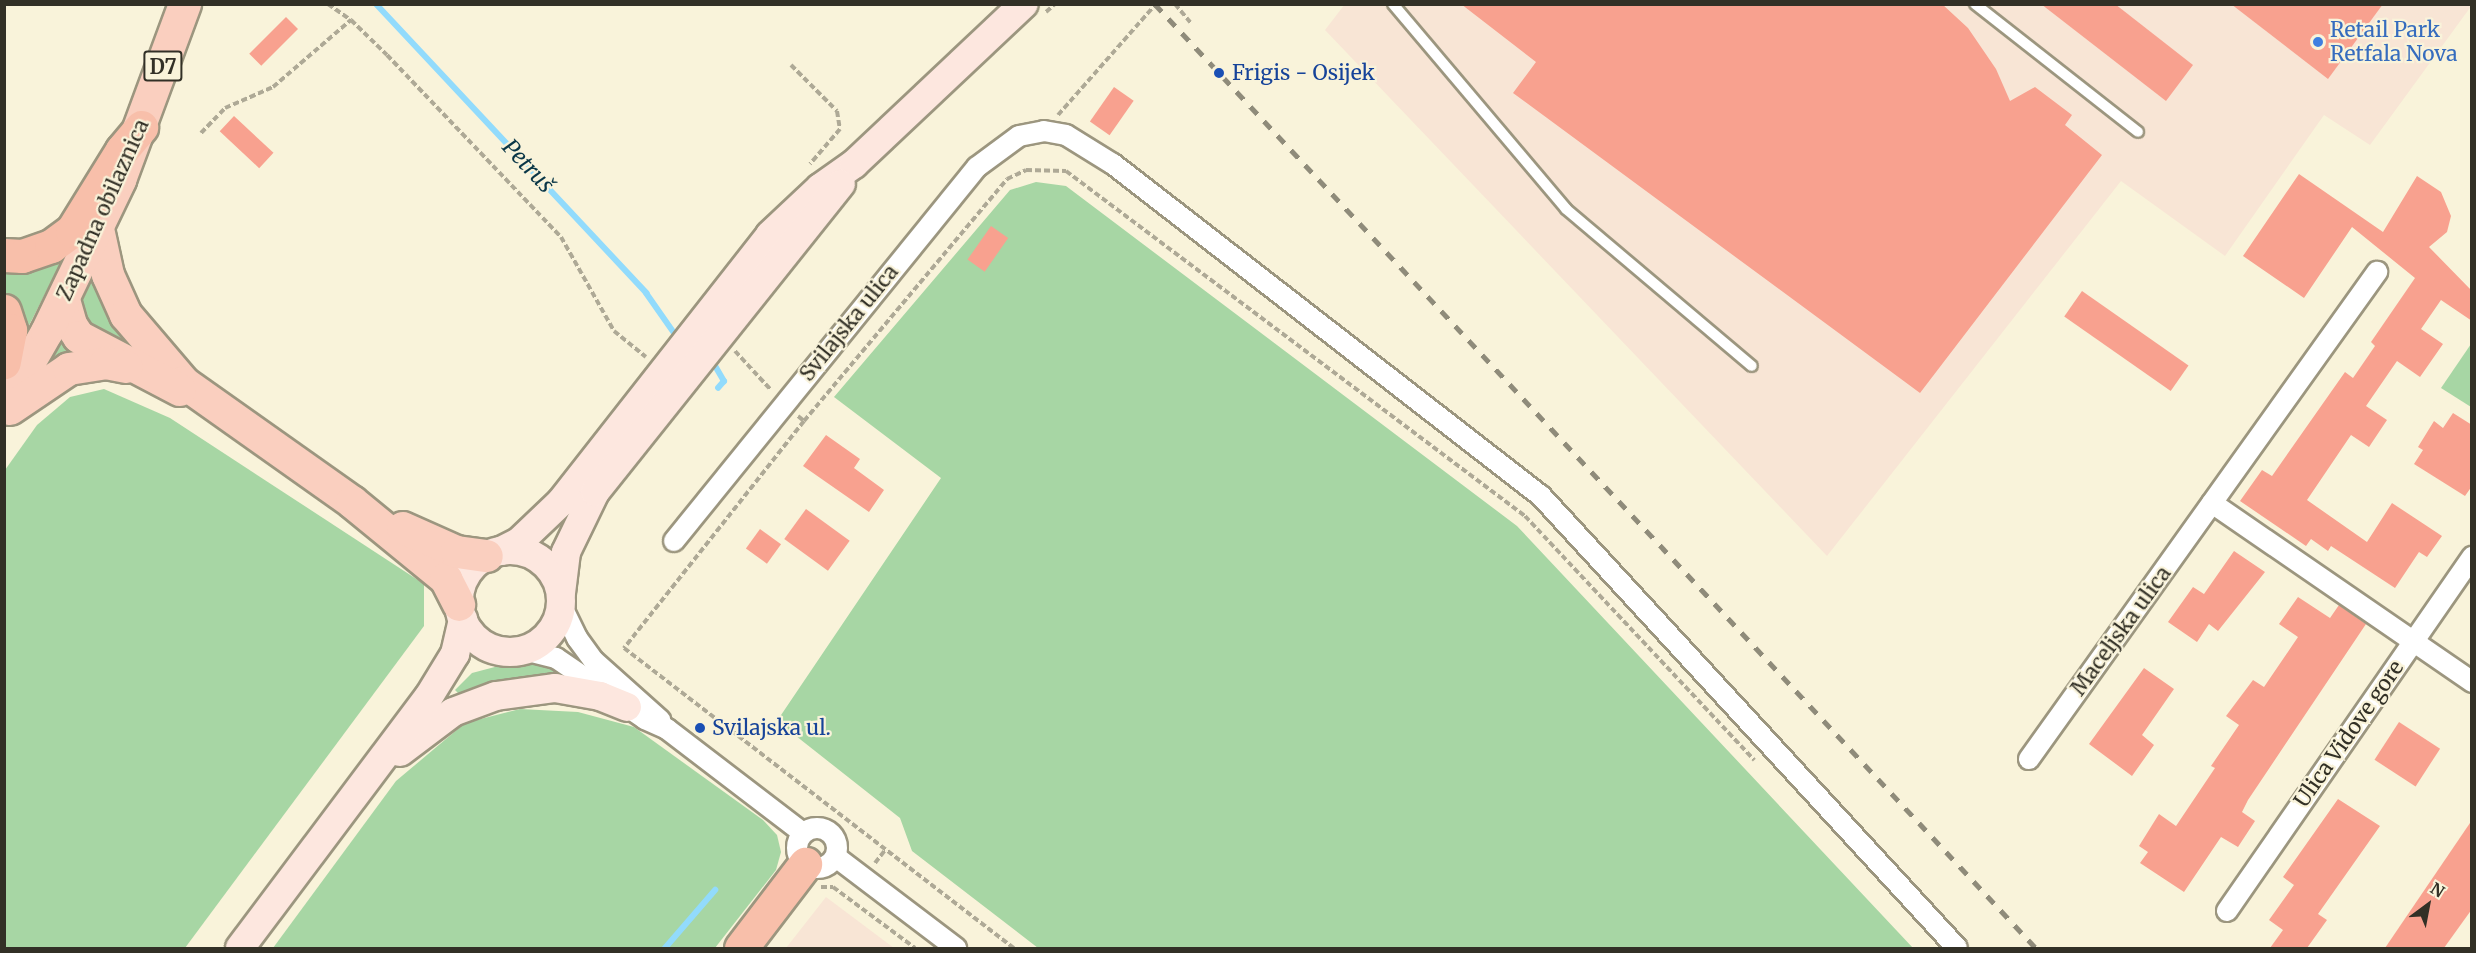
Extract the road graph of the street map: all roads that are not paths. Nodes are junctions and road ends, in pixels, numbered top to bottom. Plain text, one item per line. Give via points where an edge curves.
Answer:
1 (185, 4) edge
2 (1393, 4) edge
3 (1975, 4) edge
4 (1031, 12) edge
5 (141, 127) junction
6 (2138, 132) dead end
7 (854, 164) junction
8 (98, 229) junction
9 (4, 255) edge
10 (2377, 272) dead end
11 (64, 300) junction
12 (4, 311) edge
13 (4, 362) edge
14 (1752, 366) dead end
15 (141, 371) junction
16 (214, 406) junction
17 (4, 407) edge
18 (4, 413) edge
19 (352, 502) junction
20 (2212, 502) junction
21 (674, 541) dead end
22 (494, 553) junction
23 (2472, 557) edge
24 (561, 599) junction
25 (461, 612) junction
26 (2414, 642) junction
27 (511, 650) junction
28 (2472, 682) edge
29 (428, 698) junction
30 (627, 707) junction
31 (667, 729) junction
32 (2029, 759) dead end
33 (376, 769) junction
34 (815, 861) junction
35 (2227, 911) dead end
36 (240, 948) edge
37 (741, 948) edge
38 (956, 948) edge
39 (1957, 948) edge

1 - 5 main road, Zapadna obilaznica / D7
2 - 14 lane via 1566,208
3 - 6 lane
4 - 7 main road
5 - 8 main road, Zapadna obilaznica / D7
5 - 9 highway via 122,150 72,231 51,246 22,256
7 - 22 main road via 820,188 770,235 561,502 519,542
7 - 24 main road via 817,217 743,303 595,492 566,552
8 - 11 main road, Zapadna obilaznica / D7
8 - 16 main road via 108,275 126,315 177,376
10 - 20 street, Maceljska ulica
11 - 15 main road via 79,337
11 - 17 main road, Zapadna obilaznica / D7
12 - 13 highway via 10,330
15 - 16 main road
15 - 18 main road via 106,363 69,369
16 - 19 main road
19 - 22 main road via 438,545
19 - 25 main road via 446,579
20 - 26 street
20 - 32 street, Maceljska ulica
21 - 39 street, Svilajska ulica via 977,167 1019,136 1044,131 1066,135 1113,164 1541,496
22 - 24 main road via 519,551 536,557 548,567
22 - 25 main road via 465,577
23 - 26 street, Ulica Vidove gore
24 - 27 main road via 551,631
24 - 31 street via 577,638 594,661 654,711
25 - 27 main road via 483,644
25 - 29 main road via 454,654
26 - 28 street
26 - 35 street, Ulica Vidove gore
27 - 29 main road via 470,660
27 - 30 street via 556,658
29 - 33 main road
30 - 31 street
30 - 33 main road via 600,696 555,688 496,696 453,712
31 - 34 street
33 - 36 main road
34 - 37 highway
34 - 38 street

